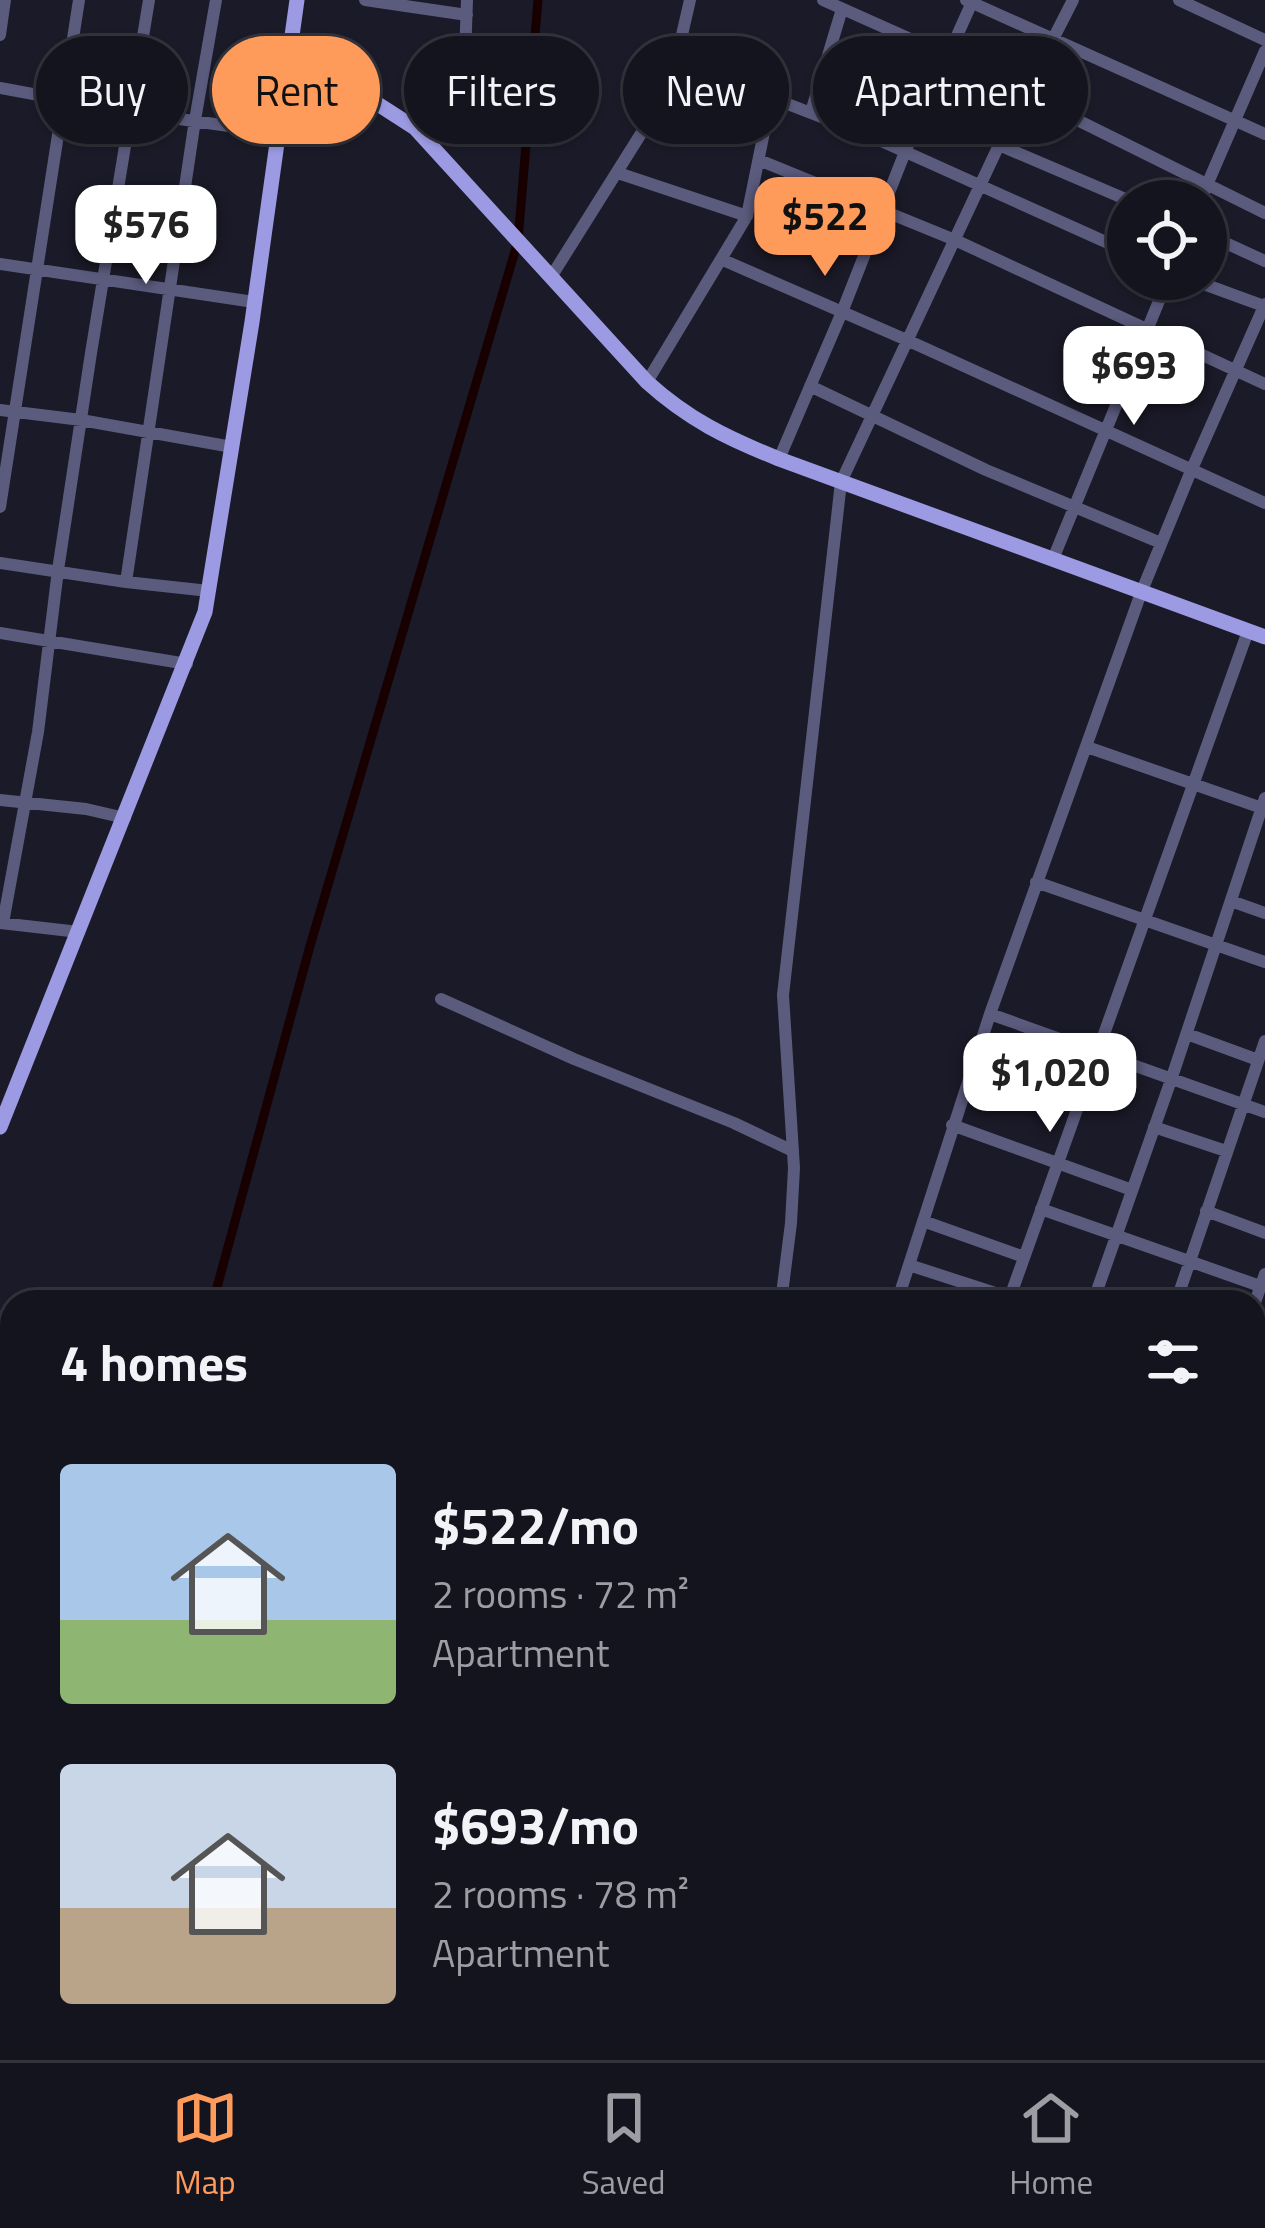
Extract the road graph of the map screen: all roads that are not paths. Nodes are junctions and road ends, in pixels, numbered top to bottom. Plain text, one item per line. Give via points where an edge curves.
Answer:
1 (5, 0) edge
2 (79, 0) edge
3 (149, 0) edge
4 (216, 0) edge
5 (297, 0) edge
6 (371, 0) edge
7 (467, 0) edge
8 (690, 0) edge
9 (824, 0) edge
10 (1072, 0) edge
11 (1179, 0) edge
12 (970, 1) edge
13 (848, 7) edge
14 (467, 15) junction
15 (0, 35) edge
16 (73, 36) edge
17 (143, 36) edge
18 (293, 36) edge
19 (466, 36) edge
20 (682, 36) edge
21 (907, 36) edge
22 (954, 36) edge
23 (1049, 36) edge
24 (1054, 36) edge
25 (1265, 40) edge
26 (1265, 51) edge
27 (1088, 54) edge
28 (0, 88) edge
29 (36, 94) edge
30 (789, 104) edge
31 (811, 112) junction
32 (188, 119) edge
33 (195, 120) junction
34 (1234, 120) junction
35 (212, 123) edge
36 (1088, 124) edge
37 (1265, 134) edge
38 (56, 144) edge
39 (125, 144) edge
40 (277, 144) edge
41 (429, 144) edge
42 (635, 144) edge
43 (762, 144) edge
44 (908, 144) edge
45 (999, 145) joint
46 (905, 152) junction
47 (759, 160) junction
48 (618, 172) junction
49 (1199, 180) edge
50 (1209, 180) edge
51 (981, 186) junction
52 (1107, 191) edge
53 (1227, 194) edge
54 (884, 208) junction
55 (1265, 212) edge
56 (747, 216) junction
57 (956, 239) junction
58 (1107, 243) edge
59 (1227, 244) edge
60 (723, 260) junction
61 (1265, 261) edge
62 (0, 264) edge
63 (38, 270) junction
64 (551, 277) junction
65 (104, 279) junction
66 (170, 288) junction
67 (1227, 292) edge
68 (1159, 300) edge
69 (254, 302) junction
70 (1264, 305) edge
71 (842, 312) junction
72 (1147, 330) junction
73 (909, 340) junction
74 (1236, 371) junction
75 (647, 382) junction
76 (1265, 384) edge
77 (810, 386) junction
78 (7, 410) edge
79 (872, 418) junction
80 (81, 420) junction
81 (1107, 431) junction
82 (147, 432) junction
83 (232, 447) junction
84 (779, 459) junction
85 (1191, 471) junction
86 (841, 482) junction
87 (1265, 502) edge
88 (1074, 506) junction
89 (0, 507) edge
90 (1161, 543) junction
91 (1053, 559) junction
92 (0, 562) edge
93 (58, 570) junction
94 (126, 582) junction
95 (209, 591) junction
96 (1141, 593) junction
97 (0, 633) edge
98 (1257, 634) edge
99 (50, 641) junction
100 (187, 664) junction
101 (1087, 747) junction
102 (1195, 784) junction
103 (0, 800) edge
104 (25, 802) junction
105 (1264, 805) edge
106 (124, 818) junction
107 (1036, 882) junction
108 (1232, 901) junction
109 (1265, 913) edge
110 (1144, 919) junction
111 (2, 923) edge
112 (79, 932) junction
113 (1216, 945) junction
114 (1265, 962) edge
115 (441, 999) dead end
116 (990, 1014) junction
117 (1186, 1034) junction
118 (1265, 1041) edge
119 (1097, 1053) junction
120 (1258, 1060) junction
121 (1171, 1080) junction
122 (1242, 1103) junction
123 (1265, 1112) edge
124 (952, 1125) junction
125 (1154, 1126) junction
126 (0, 1127) edge
127 (1226, 1150) junction
128 (793, 1151) junction
129 (1056, 1163) junction
130 (1132, 1190) junction
131 (1041, 1209) junction
132 (1206, 1211) junction
133 (922, 1221) junction
134 (1265, 1233) edge
135 (1116, 1235) junction
136 (1024, 1257) junction
137 (1190, 1260) junction
138 (909, 1265) junction
139 (1263, 1280) edge
140 (783, 1290) edge
141 (901, 1290) edge
142 (985, 1290) edge
143 (1018, 1290) edge
144 (1097, 1290) edge
145 (1180, 1290) edge

1 - 15 street
2 - 16 street
3 - 17 street
4 - 33 street
5 - 18 main road
6 - 14 street
7 - 14 street
8 - 20 street
9 - 13 street
10 - 24 street
11 - 25 street
12 - 22 street
12 - 23 street
13 - 21 street
13 - 31 street
14 - 19 street
26 - 34 street
27 - 34 street
28 - 29 street
30 - 31 street
31 - 46 street
32 - 33 street
33 - 35 street
33 - 66 street
34 - 37 street
34 - 50 street
36 - 49 street
38 - 63 street
39 - 65 street
40 - 69 main road
41 - 64 main road
42 - 48 street
43 - 47 street
44 - 46 street
45 - 51 street
45 - 52 street
46 - 51 street
46 - 54 street
47 - 54 street
47 - 56 street
48 - 56 street
48 - 64 street
51 - 57 street
51 - 58 street
53 - 55 street
54 - 57 street
54 - 71 street
56 - 60 street
57 - 72 street
57 - 73 street
59 - 61 street
60 - 71 street
60 - 75 street
62 - 63 street
63 - 65 street
63 - 78 street
64 - 75 main road
65 - 66 street
65 - 80 street
66 - 69 street
66 - 82 street
67 - 70 street
68 - 72 street
69 - 83 main road
70 - 74 street
71 - 73 street
71 - 77 street
72 - 74 street
72 - 81 street
73 - 79 street
73 - 81 street
74 - 76 street
74 - 85 street
75 - 84 main road via 707,428
77 - 79 street
77 - 84 street
78 - 80 street
78 - 89 street
79 - 86 street
79 - 88 street
80 - 82 street
80 - 93 street
81 - 85 street
81 - 88 street
82 - 83 street
82 - 94 street
83 - 95 main road
84 - 86 main road
85 - 87 street
85 - 90 street
86 - 91 main road
86 - 128 street via 783,995
88 - 90 street
88 - 91 street
90 - 96 street
91 - 96 main road
92 - 93 street
93 - 94 street
93 - 99 street
94 - 95 street
95 - 100 main road
96 - 98 main road
96 - 101 street
97 - 99 street
98 - 102 street
99 - 100 street
99 - 104 street
100 - 106 main road
101 - 102 street
101 - 107 street
102 - 105 street
102 - 110 street
103 - 104 street
104 - 106 street
104 - 111 street
105 - 108 street
106 - 112 main road
107 - 110 street
107 - 116 street
108 - 109 street
108 - 113 street
110 - 113 street
110 - 119 street
111 - 112 street
112 - 126 main road
113 - 114 street
113 - 117 street
115 - 128 street
116 - 119 street
116 - 124 street
117 - 120 street
117 - 121 street
118 - 120 street
119 - 121 street
119 - 129 street
120 - 122 street
121 - 122 street
121 - 125 street
122 - 123 street
122 - 127 street
124 - 129 street
124 - 133 street
125 - 127 street
125 - 130 street
127 - 132 street
128 - 140 street
129 - 130 street
129 - 131 street
130 - 135 street
131 - 135 street
131 - 136 street
132 - 134 street
132 - 137 street
133 - 136 street
133 - 138 street
135 - 137 street
135 - 144 street
136 - 143 street
137 - 139 street
137 - 145 street
138 - 141 street
138 - 142 street

